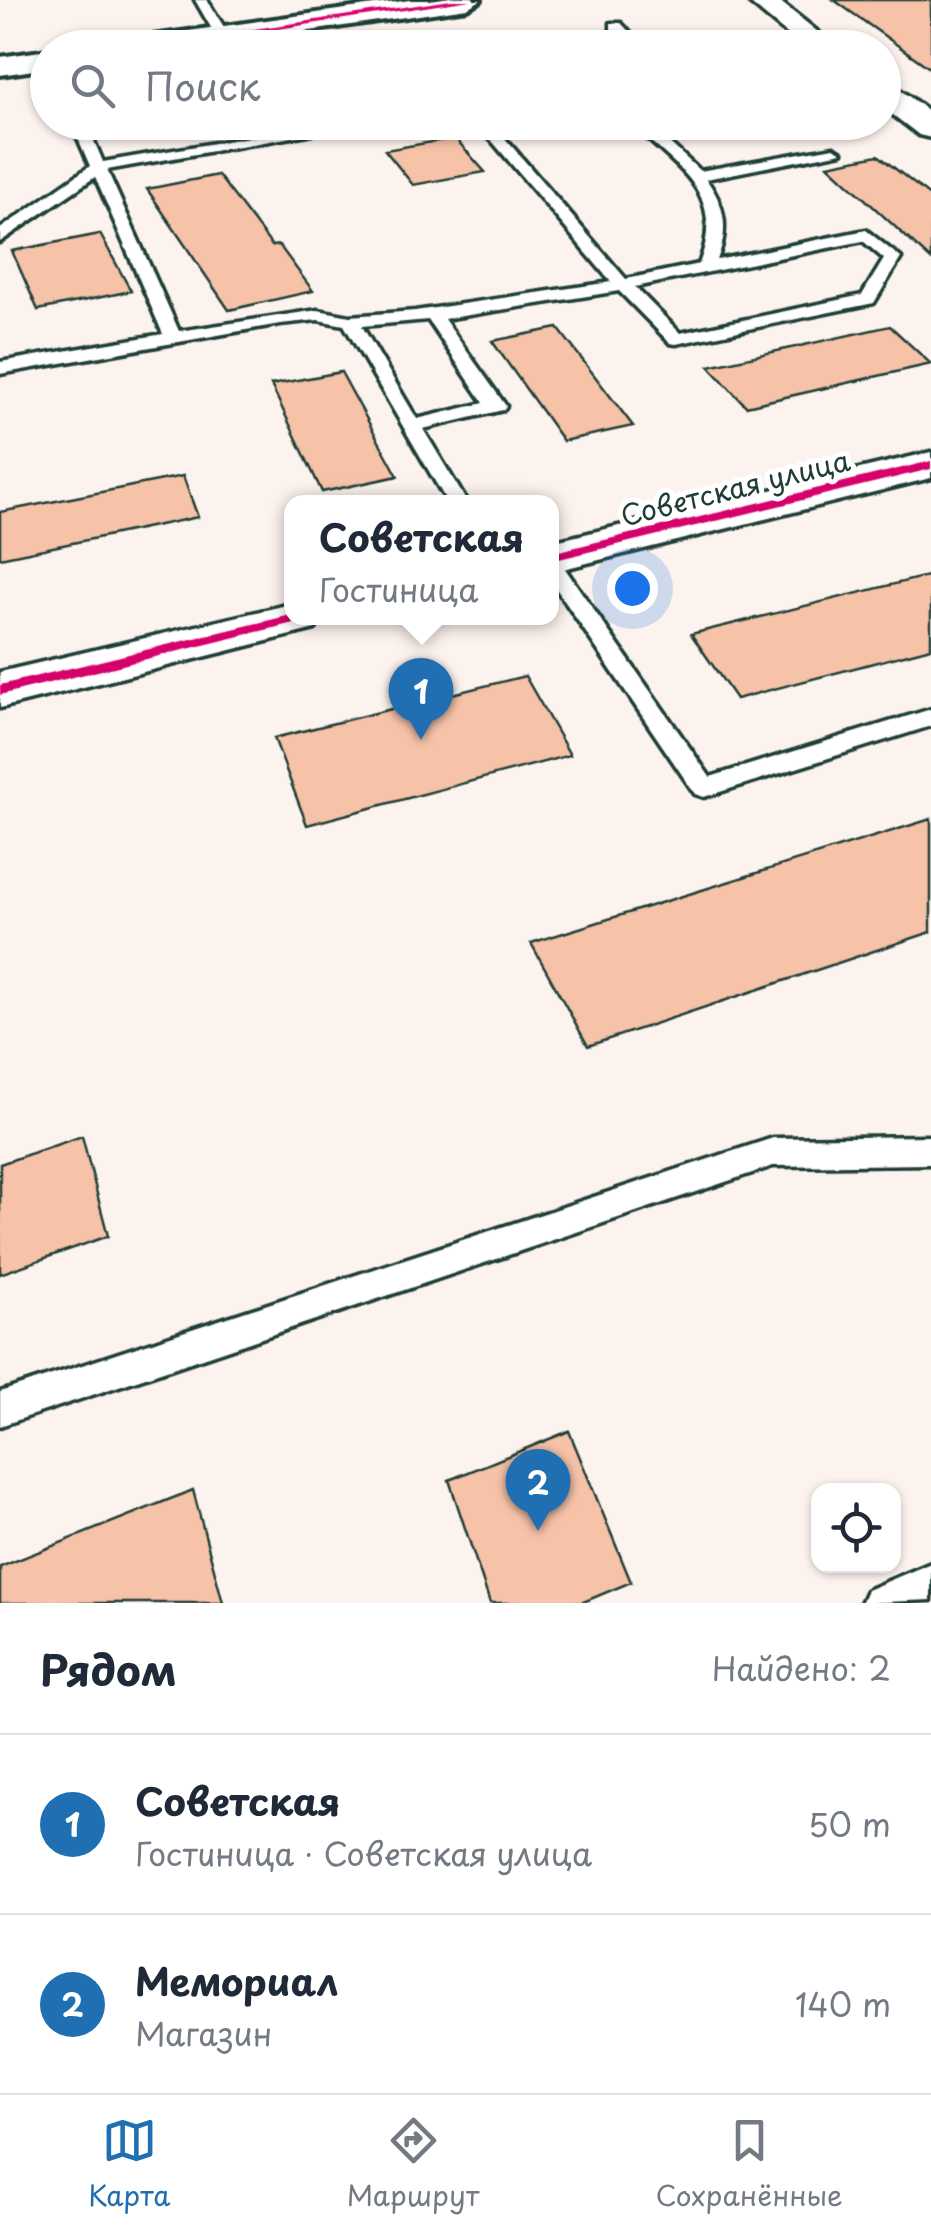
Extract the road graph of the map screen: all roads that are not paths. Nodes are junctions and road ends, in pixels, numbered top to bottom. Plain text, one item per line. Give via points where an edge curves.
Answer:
1 (202, 0) edge
2 (467, 0) edge
3 (760, 0) edge
4 (616, 26) dead end
5 (219, 30) edge
6 (257, 30) edge
7 (620, 30) edge
8 (800, 30) edge
9 (30, 63) edge
10 (0, 66) edge
11 (901, 105) edge
12 (931, 128) edge
13 (86, 140) edge
14 (263, 140) edge
15 (498, 140) edge
16 (657, 140) edge
17 (834, 152) dead end
18 (99, 168) junction
19 (697, 176) junction
20 (0, 237) edge
21 (707, 265) junction
22 (620, 282) junction
23 (434, 317) junction
24 (350, 320) junction
25 (172, 335) junction
26 (0, 368) edge
27 (410, 426) junction
28 (931, 464) edge
29 (452, 495) edge
30 (559, 559) edge
31 (559, 573) edge
32 (284, 621) edge
33 (0, 690) edge
34 (931, 717) edge
35 (931, 1150) edge
36 (0, 1409) edge
37 (931, 1580) edge
38 (880, 1603) edge

1 - 5 lane
2 - 6 street
3 - 8 street
4 - 7 lane
9 - 10 street
11 - 12 street
13 - 18 lane
14 - 18 lane
15 - 22 lane
16 - 19 lane
17 - 19 lane
18 - 20 lane
18 - 25 lane
19 - 21 lane via 716,211 718,234
21 - 22 lane
21 - 22 lane via 866,236 893,258 868,299 676,339
22 - 23 lane
23 - 24 lane
23 - 27 lane via 496,406
24 - 25 lane via 318,315
24 - 27 lane
25 - 26 lane
27 - 29 lane
28 - 30 street, Советская улица
31 - 34 lane via 704,788
32 - 33 street
35 - 36 lane via 773,1152
37 - 38 lane

